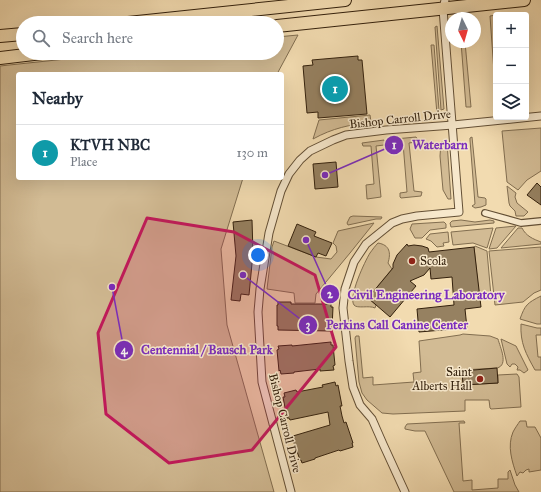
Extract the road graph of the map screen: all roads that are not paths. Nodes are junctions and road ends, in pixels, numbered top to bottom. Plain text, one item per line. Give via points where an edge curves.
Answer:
1 (345, 0) edge
2 (524, 0) edge
3 (444, 4) edge
4 (194, 16) edge
5 (284, 25) edge
6 (16, 35) edge
7 (0, 36) edge
8 (16, 56) edge
9 (0, 58) edge
10 (541, 116) edge
11 (453, 125) junction
12 (485, 213) dead end
13 (541, 221) edge
14 (291, 492) edge
15 (405, 492) edge

1 - 4 highway
2 - 3 highway
3 - 5 highway
3 - 11 street
6 - 7 highway
8 - 9 highway
10 - 11 street, Bishop Carroll Drive
11 - 14 street, Bishop Carroll Drive via 346,136 310,152 289,174 269,233 258,312 262,382
11 - 15 street via 459,212 417,216 392,223 366,244 354,262 345,289 343,308 353,387 360,405 372,419
12 - 13 street via 521,223

